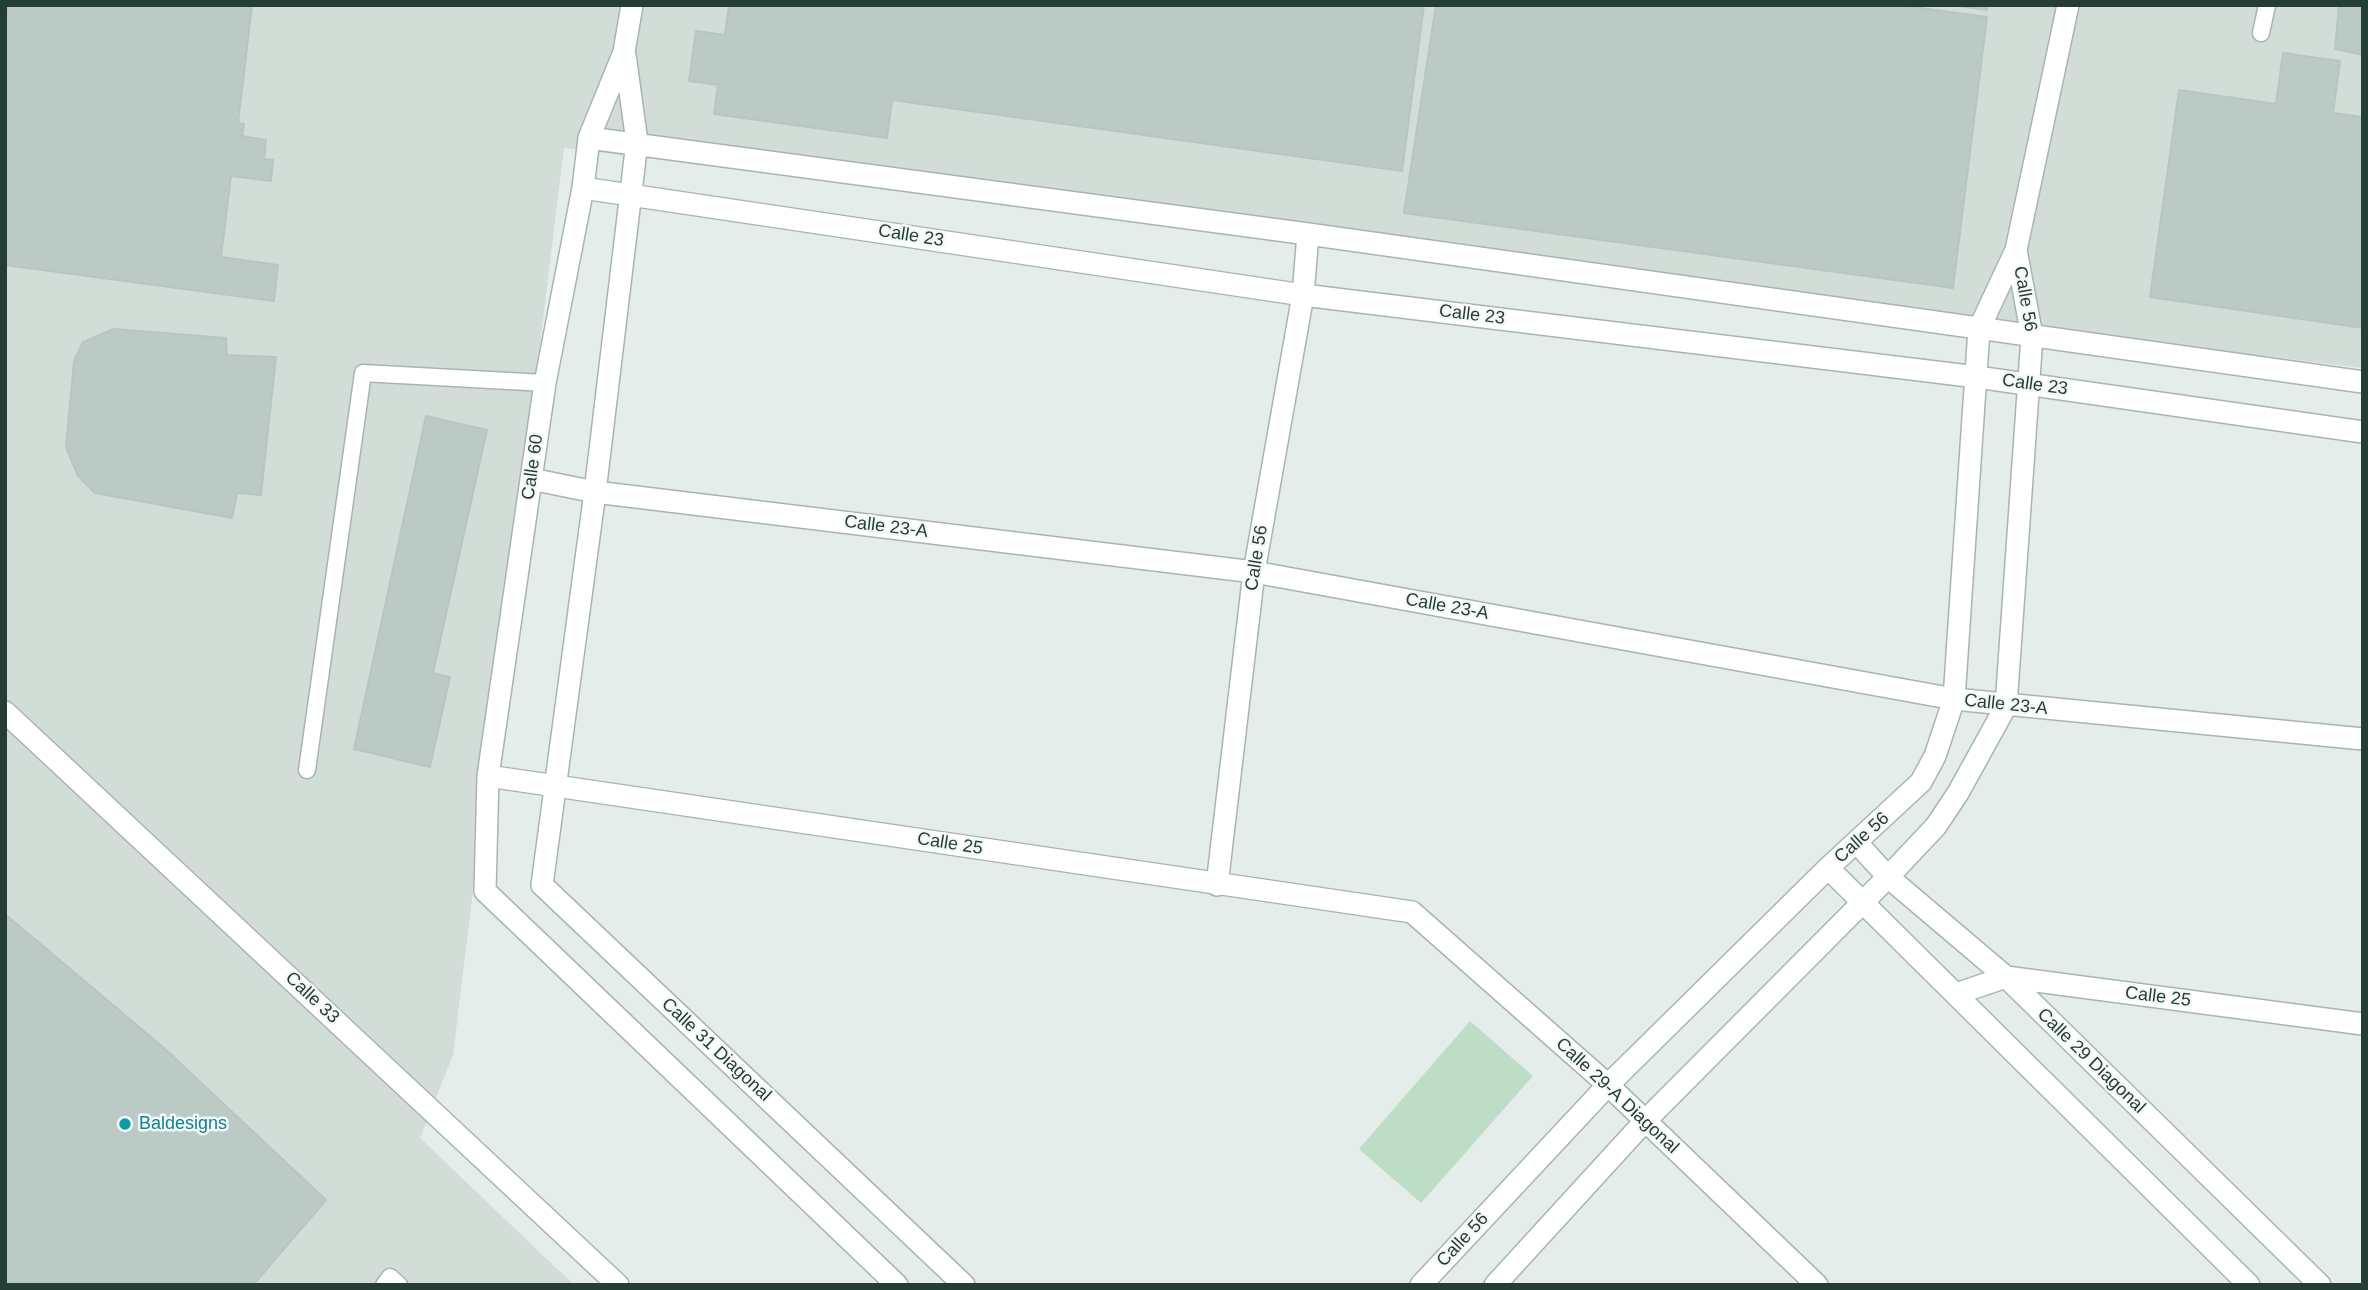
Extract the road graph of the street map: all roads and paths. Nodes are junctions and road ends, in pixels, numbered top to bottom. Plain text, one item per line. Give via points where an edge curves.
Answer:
1 (632, 5) edge
2 (2068, 5) edge
3 (2267, 5) edge
4 (2261, 33) dead end
5 (624, 52) junction
6 (589, 138) junction
7 (637, 142) junction
8 (583, 188) junction
9 (630, 193) junction
10 (1308, 234) junction
11 (2016, 250) junction
12 (1303, 295) junction
13 (1979, 329) junction
14 (2032, 336) junction
15 (1977, 377) junction
16 (2363, 382) edge
17 (545, 383) junction
18 (2028, 384) junction
19 (2363, 432) edge
20 (531, 480) junction
21 (594, 492) junction
22 (1254, 572) junction
23 (1954, 699) junction
24 (2006, 706) junction
25 (5, 712) edge
26 (2363, 738) edge
27 (307, 770) dead end
28 (488, 776) junction
29 (554, 783) junction
30 (1857, 843) junction
31 (1828, 868) junction
32 (1888, 877) junction
33 (1217, 885) junction
34 (1864, 901) junction
35 (1412, 912) joint
36 (2006, 977) junction
37 (1956, 994) junction
38 (2363, 1024) edge
39 (1608, 1085) junction
40 (1645, 1121) junction
41 (384, 1285) edge
42 (399, 1285) edge
43 (618, 1285) edge
44 (897, 1285) edge
45 (964, 1285) edge
46 (1421, 1285) edge
47 (1495, 1285) edge
48 (1817, 1285) edge
49 (2249, 1285) edge
50 (2319, 1285) edge

1 - 5 street, Calle 60
2 - 11 street, Calle 56
3 - 4 lane
5 - 6 street, Calle 60
5 - 7 street, Calle 60
6 - 7 street
6 - 8 street, Calle 60
7 - 9 street, Calle 60
7 - 10 street
8 - 9 street, Calle 23
8 - 17 street, Calle 60
9 - 12 street, Calle 23
9 - 21 street, Calle 60
10 - 12 street, Calle 56
10 - 13 street
11 - 13 street, Calle 56
11 - 14 street, Calle 56
12 - 15 street, Calle 23
12 - 22 street, Calle 56
13 - 14 street
13 - 15 street, Calle 56
14 - 16 street
14 - 18 street, Calle 56
15 - 18 street, Calle 23
15 - 23 street, Calle 56
17 - 20 street, Calle 60
17 - 27 lane via 363,373
18 - 19 street, Calle 23
18 - 24 street, Calle 56
20 - 21 street, Calle 23-A
20 - 28 street, Calle 60
21 - 22 street, Calle 23-A
21 - 29 street, Calle 60
22 - 23 street, Calle 23-A
22 - 33 street, Calle 56
23 - 24 street, Calle 23-A
23 - 30 street, Calle 56 via 1921,782
24 - 26 street, Calle 23-A
24 - 32 street, Calle 56 via 1951,804
25 - 43 street, Calle 33
28 - 29 street, Calle 25
28 - 44 street, Calle 60 via 485,891
29 - 33 street, Calle 25
29 - 45 street, Calle 31 Diagonal via 542,885
30 - 31 street, Calle 56
30 - 32 street, Calle 29 Diagonal
31 - 34 street
31 - 39 street, Calle 56
32 - 34 street, Calle 56
32 - 36 street, Calle 29 Diagonal
33 - 35 street, Calle 25
34 - 37 street
34 - 40 street, Calle 56
35 - 39 street, Calle 29-A Diagonal
36 - 37 street, Calle 25
36 - 38 street, Calle 25
36 - 50 street, Calle 29 Diagonal
37 - 49 street
39 - 40 street, Calle 29-A Diagonal
39 - 46 street, Calle 56
40 - 47 street, Calle 56
40 - 48 street, Calle 29-A Diagonal
41 - 42 lane via 390,1277

